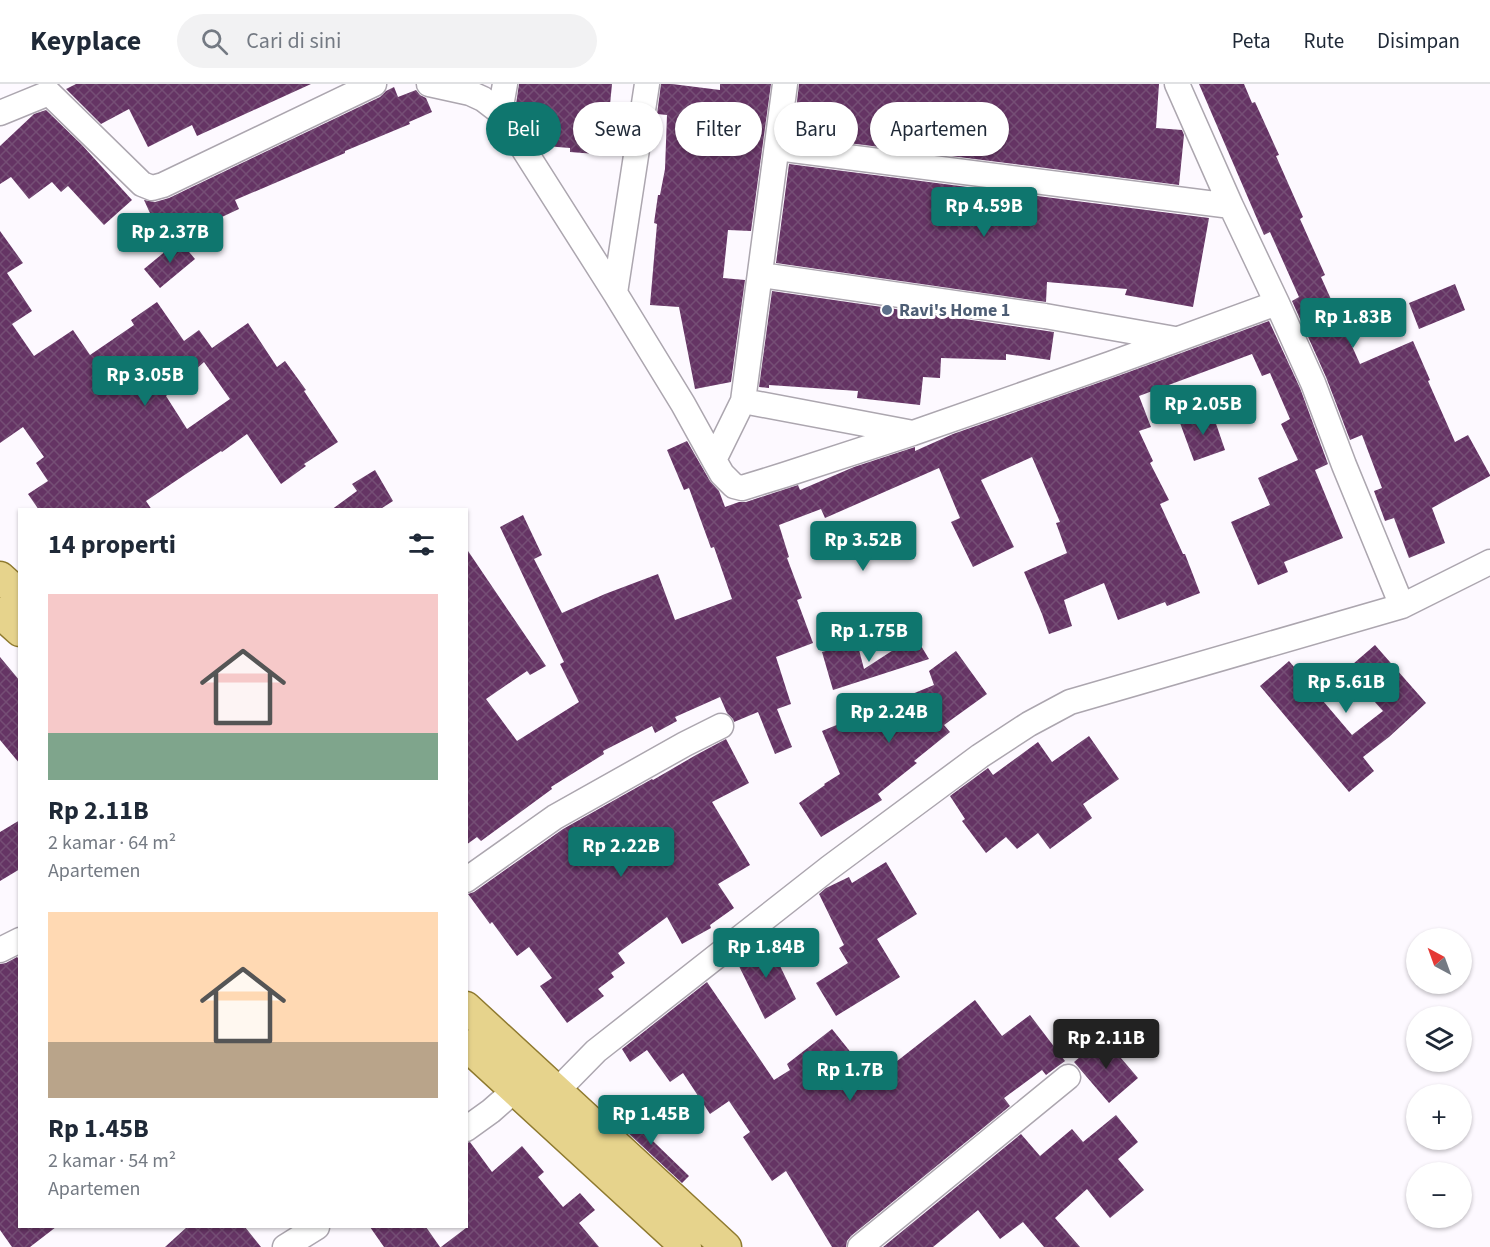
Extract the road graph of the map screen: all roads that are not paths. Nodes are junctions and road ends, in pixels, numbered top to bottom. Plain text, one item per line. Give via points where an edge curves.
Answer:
1 (374, 84) edge
2 (429, 84) edge
3 (505, 84) edge
4 (647, 84) edge
5 (785, 84) edge
6 (1177, 84) edge
7 (58, 88) edge
8 (487, 102) edge
9 (502, 102) edge
10 (783, 102) edge
11 (0, 113) edge
12 (528, 156) edge
13 (776, 156) edge
14 (840, 156) edge
15 (1231, 206) junction
16 (760, 275) junction
17 (615, 293) junction
18 (1277, 303) junction
19 (1177, 339) junction
20 (743, 401) junction
21 (913, 433) junction
22 (714, 460) junction
23 (1490, 562) edge
24 (0, 577) edge
25 (18, 593) edge
26 (1402, 606) junction
27 (0, 613) edge
28 (18, 629) edge
29 (721, 726) dead end
30 (468, 879) edge
31 (18, 941) edge
32 (0, 950) edge
33 (468, 1009) edge
34 (468, 1047) edge
35 (1068, 1077) dead end
36 (515, 1090) junction
37 (555, 1092) junction
38 (468, 1128) edge
39 (315, 1228) edge
40 (285, 1247) edge
41 (686, 1247) edge
42 (726, 1247) edge
43 (860, 1247) edge

1 - 7 street via 152,188 142,184
2 - 8 street via 470,93
3 - 9 street
4 - 17 street
5 - 10 street
6 - 15 street
7 - 11 street
12 - 17 street
13 - 16 street
14 - 15 street
15 - 18 street
16 - 19 street
16 - 20 street
17 - 22 street
18 - 19 street
18 - 26 street
19 - 21 street
20 - 21 street
20 - 22 street
21 - 22 street via 742,488 722,474
23 - 26 street
24 - 25 main road
26 - 37 street via 1070,702 1029,724 829,868 596,1051
27 - 28 main road
29 - 30 street via 555,817
31 - 32 street
33 - 37 main road
34 - 36 main road
35 - 43 street
36 - 37 main road
36 - 38 street
37 - 41 main road
37 - 42 main road
39 - 40 street

